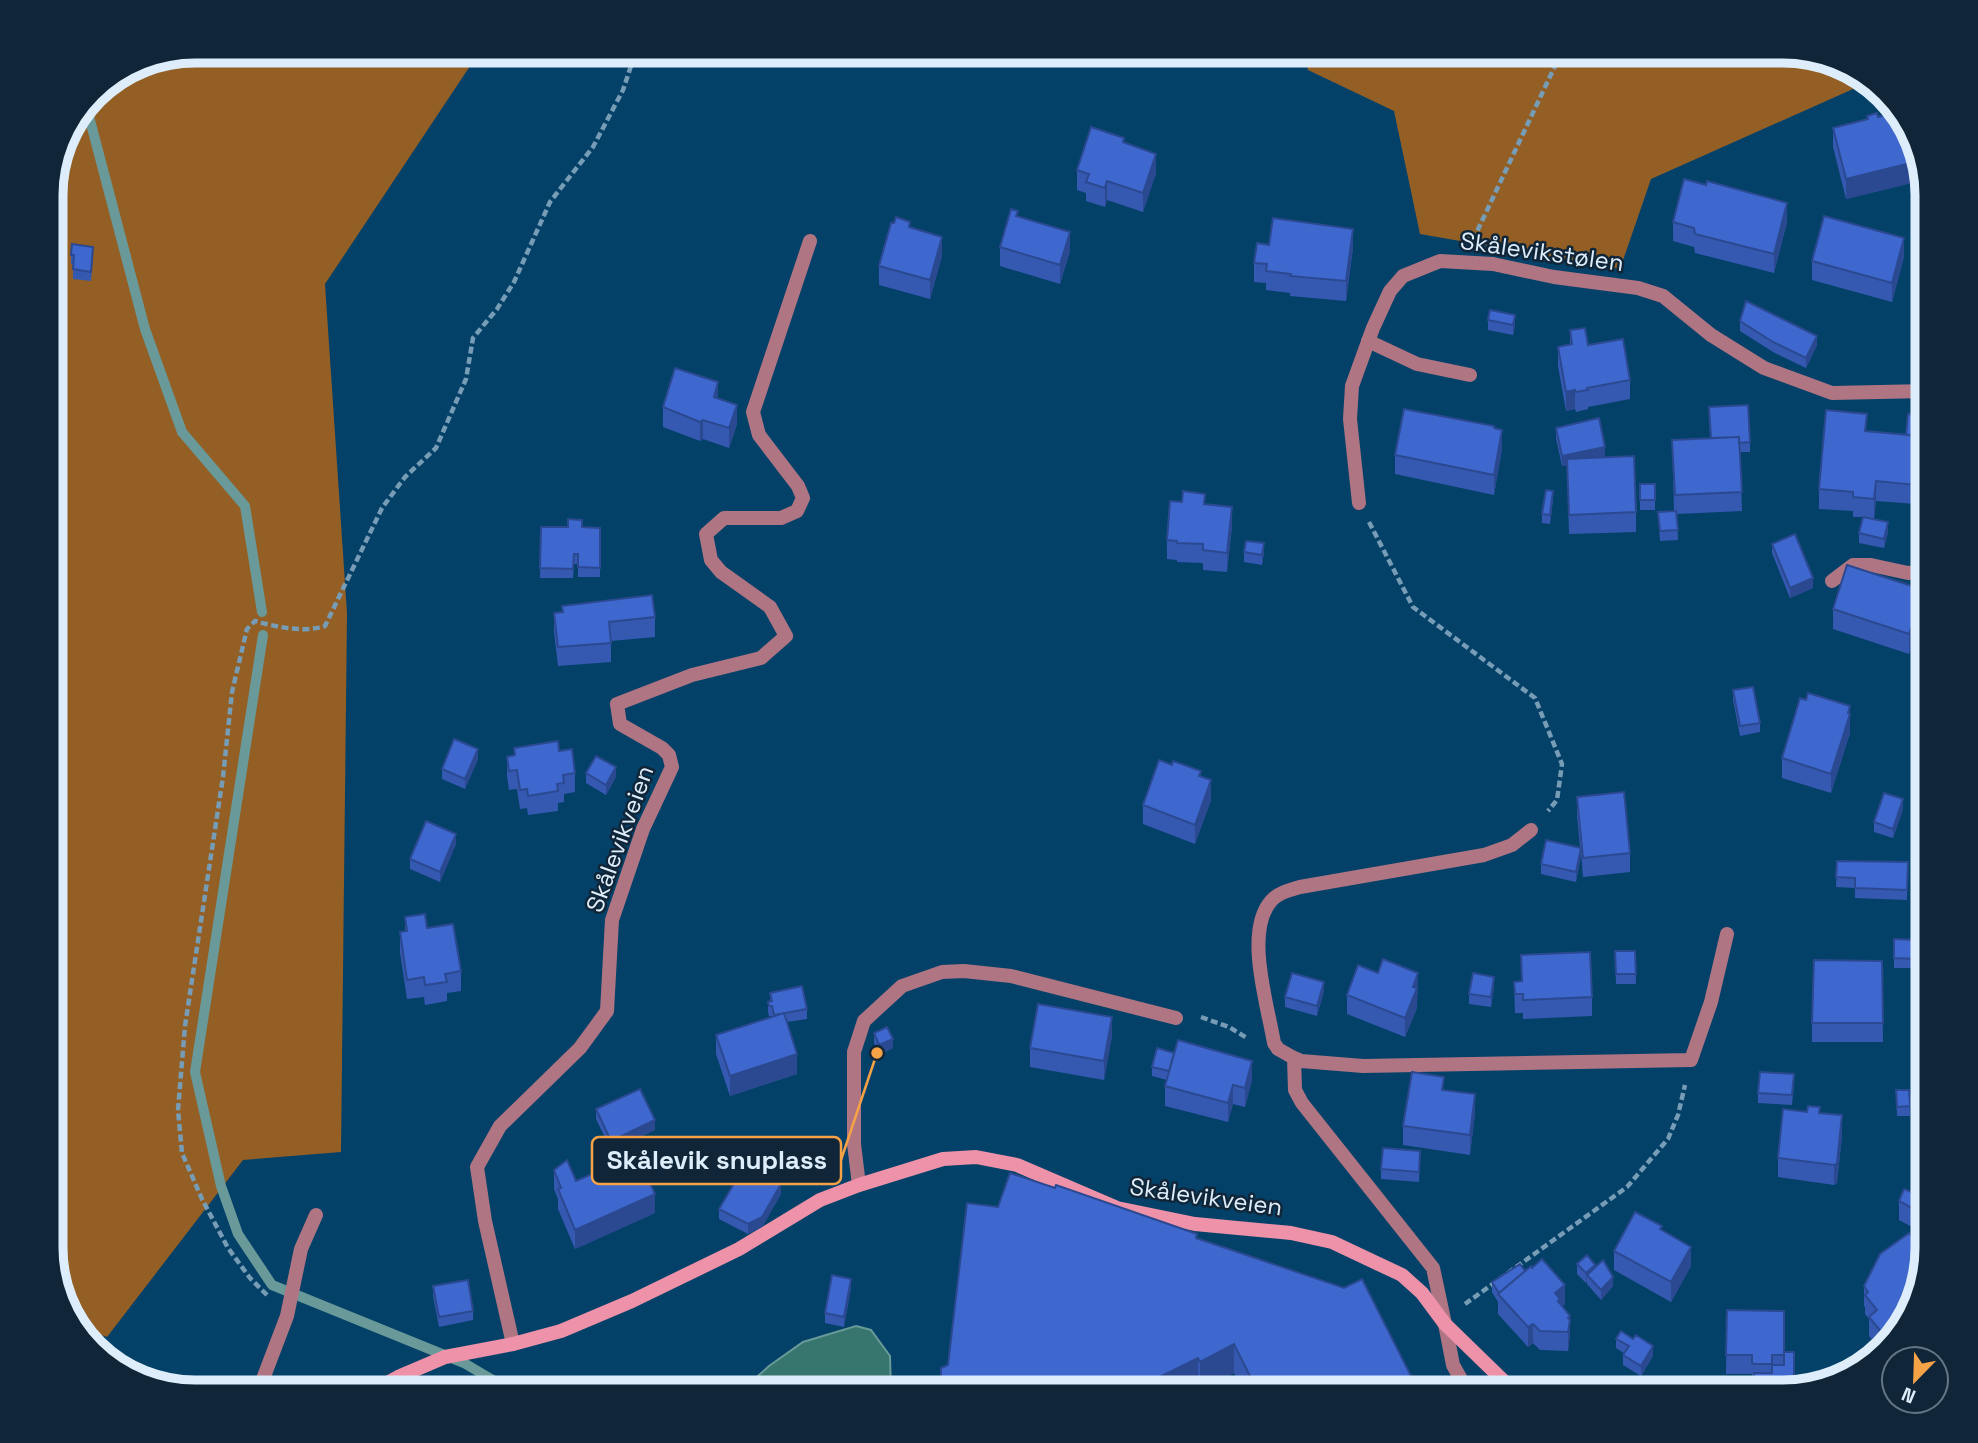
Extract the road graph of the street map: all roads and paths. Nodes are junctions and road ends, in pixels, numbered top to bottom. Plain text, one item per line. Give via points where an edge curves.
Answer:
1 (632, 63) edge
2 (1556, 63) edge
3 (810, 241) dead end
4 (1463, 262) junction
5 (1368, 341) junction
6 (1470, 375) dead end
7 (1915, 391) edge
8 (1359, 503) joint
9 (1915, 572) edge
10 (1832, 581) dead end
11 (1531, 831) joint
12 (1727, 934) dead end
13 (1176, 1018) joint
14 (1274, 1043) junction
15 (1294, 1058) junction
16 (1691, 1060) junction
17 (859, 1185) junction
18 (316, 1215) dead end
19 (1464, 1305) dead end
20 (287, 1316) junction
21 (1446, 1324) junction
22 (513, 1344) junction
23 (264, 1380) edge
24 (393, 1380) edge
25 (1461, 1380) edge
26 (1503, 1380) edge

1 - 20 path via 593,147 550,202 514,282 473,338 466,379 436,448 405,477 382,508 325,626 314,630 255,621 247,629 232,692 178,1110 181,1153 217,1230 250,1278
2 - 4 path
3 - 22 street, Skålevikveien via 753,412 759,435 803,498 797,511 781,518 724,518 706,534 711,560 770,607 786,636 761,657 692,675 617,704 620,724 662,748 672,767 643,829 612,920 607,1012 580,1048 499,1126 477,1167
4 - 5 street, Skålevikstølen via 1440,261 1404,276 1390,291
4 - 7 street, Skålevikstølen via 1638,288 1663,296 1711,335 1764,368 1832,393
5 - 6 street via 1417,364
5 - 8 street, Skålevikstølen via 1352,386 1350,419
8 - 11 path via 1413,607 1535,698 1562,764 1557,800
9 - 10 street via 1853,565
11 - 14 street via 1512,845 1484,855 1300,887 1271,901 1261,918 1257,948
12 - 16 street
13 - 14 path via 1199,1016 1252,1041
13 - 17 street via 1011,976 942,972 902,986 864,1021 854,1052
14 - 15 street
15 - 16 street via 1363,1066
15 - 21 street, Skålevikveien via 1295,1090 1302,1103 1433,1268
16 - 19 path via 1678,1115 1651,1162 1627,1187
17 - 21 main road, Skålevikveien via 943,1159 976,1157 1017,1165 1117,1208 1195,1224 1292,1233 1332,1242 1402,1275
17 - 22 main road, Skålevikveien via 820,1200 739,1248 632,1301 561,1331
18 - 20 street via 301,1249
20 - 23 street
21 - 25 street, Skålevikveien via 1453,1365
21 - 26 main road, Skålevikveien
22 - 24 main road, Skålevikveien via 445,1357

